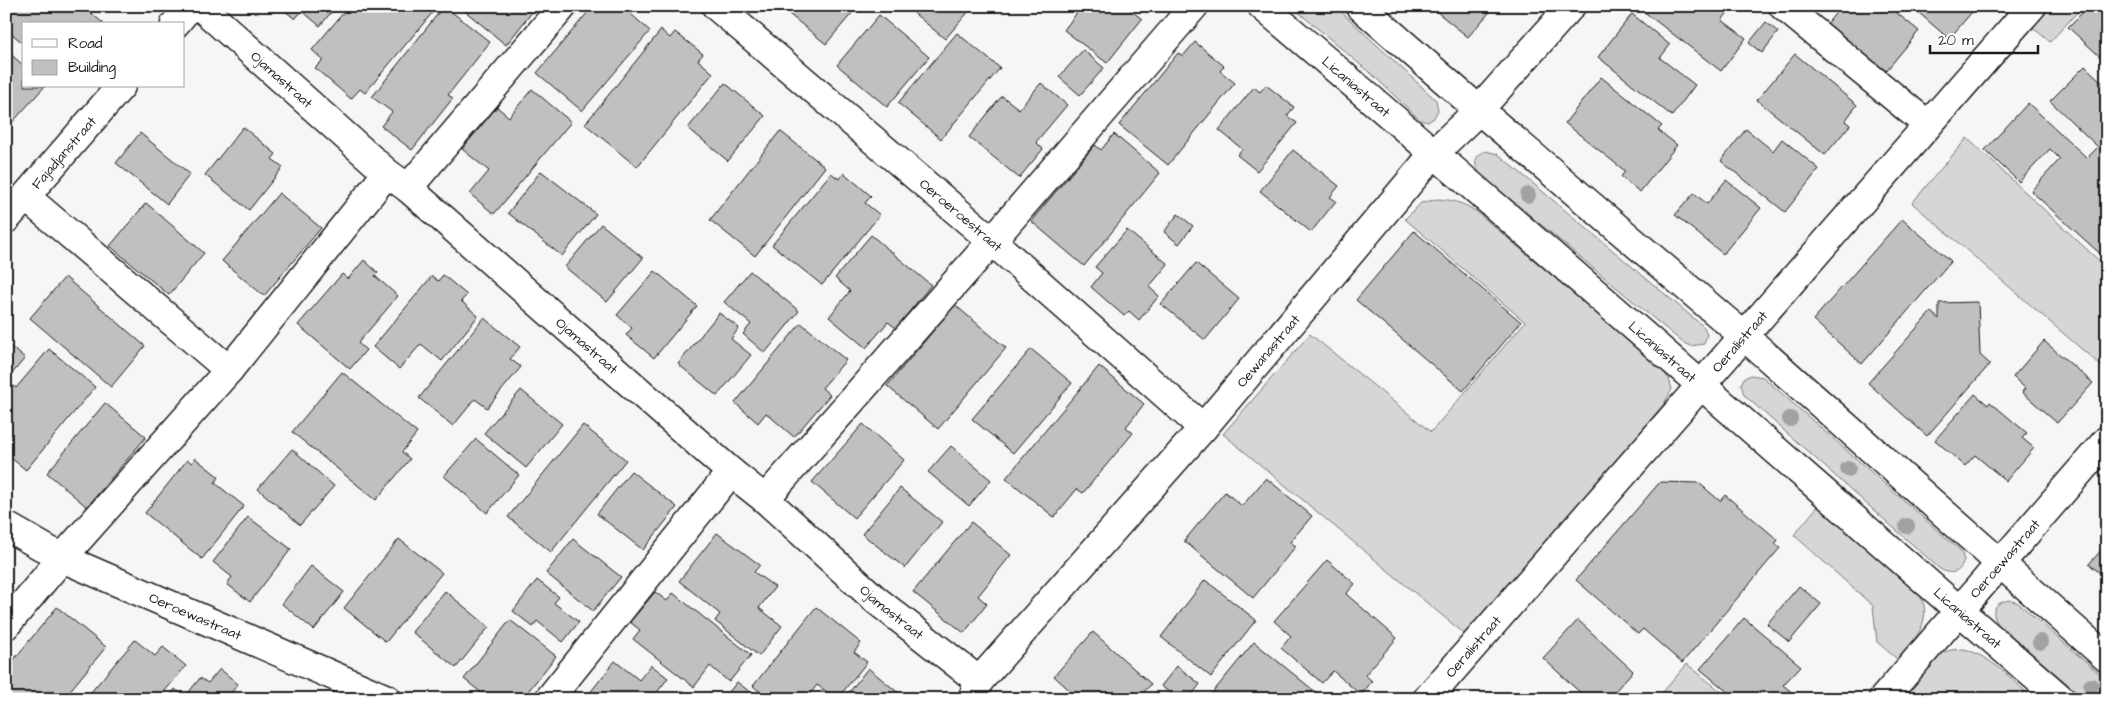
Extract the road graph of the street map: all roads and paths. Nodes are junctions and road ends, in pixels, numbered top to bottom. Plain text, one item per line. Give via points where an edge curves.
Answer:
1 (190, 6) edge
2 (200, 6) edge
3 (563, 6) edge
4 (716, 6) edge
5 (1194, 6) edge
6 (1262, 6) edge
7 (1360, 6) edge
8 (1570, 6) edge
9 (1783, 6) edge
10 (2032, 6) edge
11 (177, 22) edge
12 (119, 88) edge
13 (1479, 110) junction
14 (1928, 125) junction
15 (1434, 152) junction
16 (398, 181) junction
17 (26, 197) junction
18 (6, 218) edge
19 (992, 242) junction
20 (1744, 336) junction
21 (229, 370) junction
22 (1703, 384) junction
23 (1203, 428) junction
24 (2107, 440) edge
25 (731, 472) junction
26 (765, 499) junction
27 (6, 526) edge
28 (62, 558) junction
29 (2000, 564) junction
30 (1960, 611) junction
31 (6, 625) edge
32 (2107, 658) edge
33 (975, 690) edge
34 (387, 699) edge
35 (549, 699) edge
36 (1427, 699) edge
37 (1883, 699) edge
38 (2061, 699) edge

1 - 11 street
2 - 16 street, Ojamastraat
3 - 16 street
4 - 19 street, Oeroeroestraat
5 - 19 street
6 - 15 street, Licaniastraat
7 - 13 street
8 - 13 street, Oewanastraat
9 - 14 street
10 - 14 street, Oeralistraat
12 - 17 street, Fajadjanstraat
13 - 15 street, Oewanastraat
13 - 20 street
14 - 20 street, Oeralistraat
15 - 22 street, Licaniastraat
15 - 23 street, Oewanastraat
16 - 21 street
16 - 25 street, Ojamastraat
17 - 18 street, Fajadjanstraat
17 - 21 street
19 - 23 street, Oeroeroestraat
19 - 26 street
20 - 22 street, Oeralistraat
20 - 29 street
21 - 28 street
22 - 30 street, Licaniastraat
22 - 36 street, Oeralistraat
23 - 33 street, Oewanastraat
24 - 29 street, Oeroewastraat
25 - 26 street, Ojamastraat
25 - 35 street
26 - 33 street, Ojamastraat
27 - 28 street, Oeroewastraat
28 - 31 street
28 - 34 street, Oeroewastraat
29 - 30 street, Oeroewastraat
29 - 32 street
30 - 37 street, Oeroewastraat
30 - 38 street, Licaniastraat

